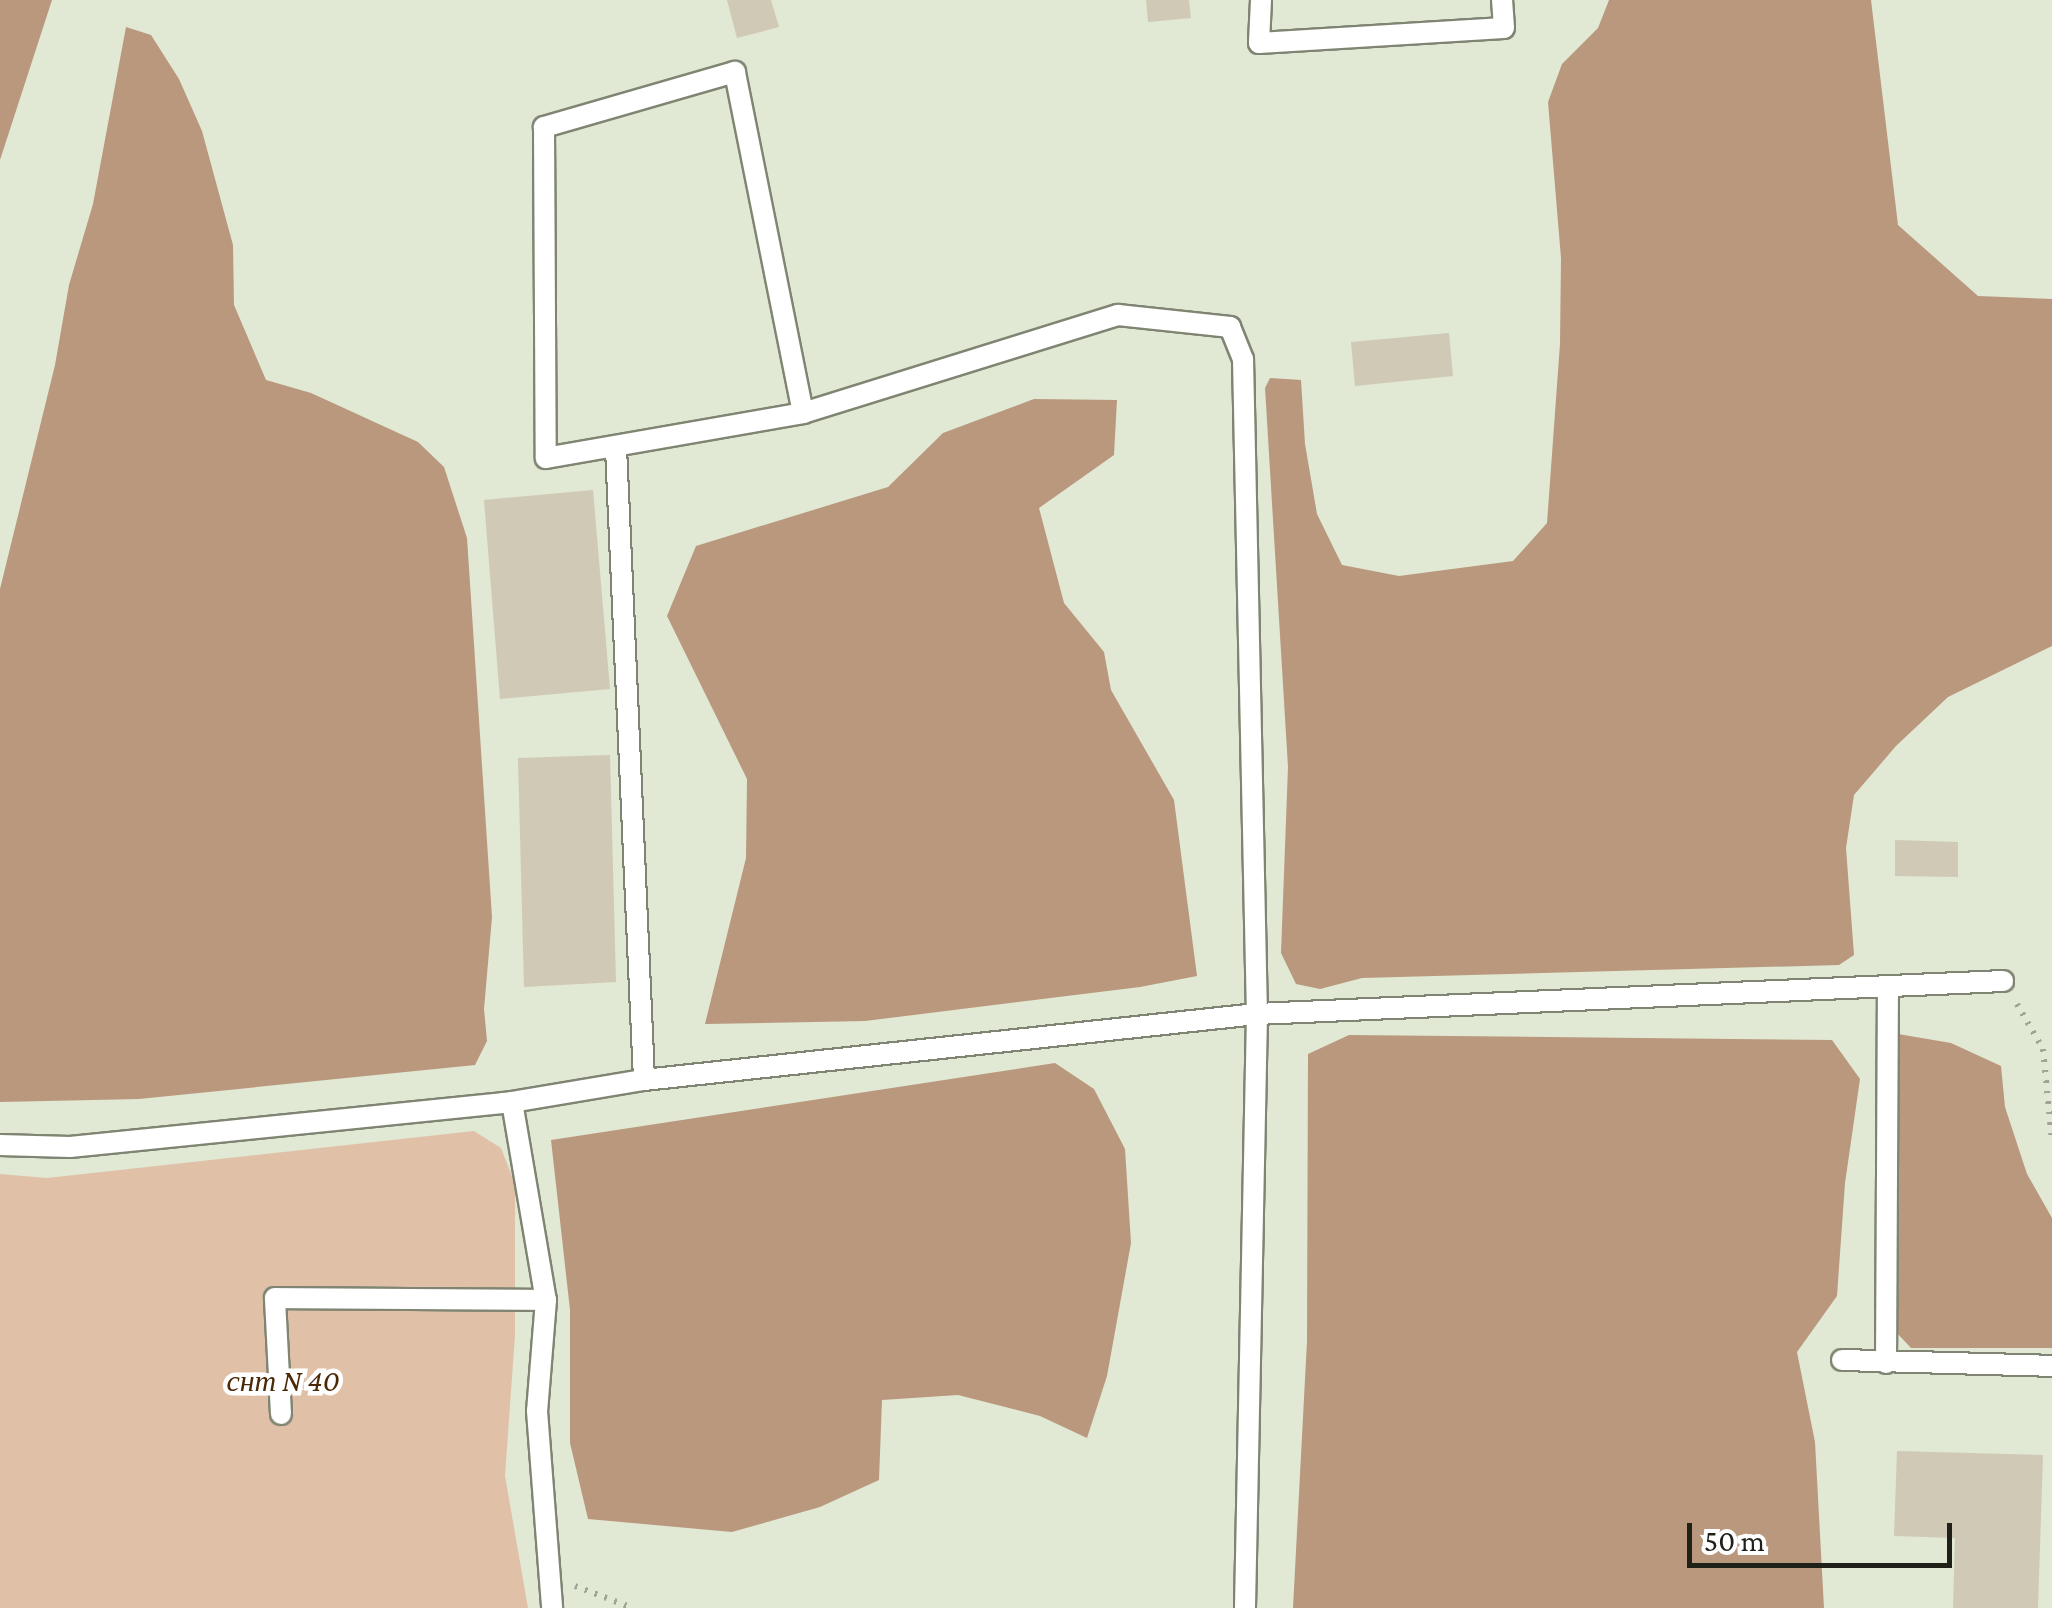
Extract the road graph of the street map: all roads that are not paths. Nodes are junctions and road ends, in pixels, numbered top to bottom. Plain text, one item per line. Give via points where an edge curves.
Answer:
1 (1261, 0) edge
2 (1502, 0) edge
3 (803, 413) junction
4 (616, 448) junction
5 (2003, 981) road end
6 (1888, 986) junction
7 (1257, 1014) junction
8 (644, 1080) junction
9 (512, 1102) junction
10 (0, 1145) edge
11 (546, 1300) junction
12 (1842, 1360) dead end
13 (1886, 1362) junction
14 (2052, 1366) edge
15 (281, 1414) dead end
16 (552, 1608) edge
17 (1244, 1608) edge

1 - 2 lane via 1259,44 1504,28
3 - 4 lane
3 - 4 lane via 735,72 544,126 546,458
3 - 7 lane via 1118,316 1230,327 1243,359
4 - 8 lane
5 - 6 lane
6 - 7 lane
6 - 13 lane
7 - 8 lane
7 - 17 lane
8 - 9 lane
9 - 10 lane via 70,1147
9 - 11 lane
11 - 15 lane via 275,1298
11 - 16 lane via 537,1411
12 - 13 lane
13 - 14 lane

